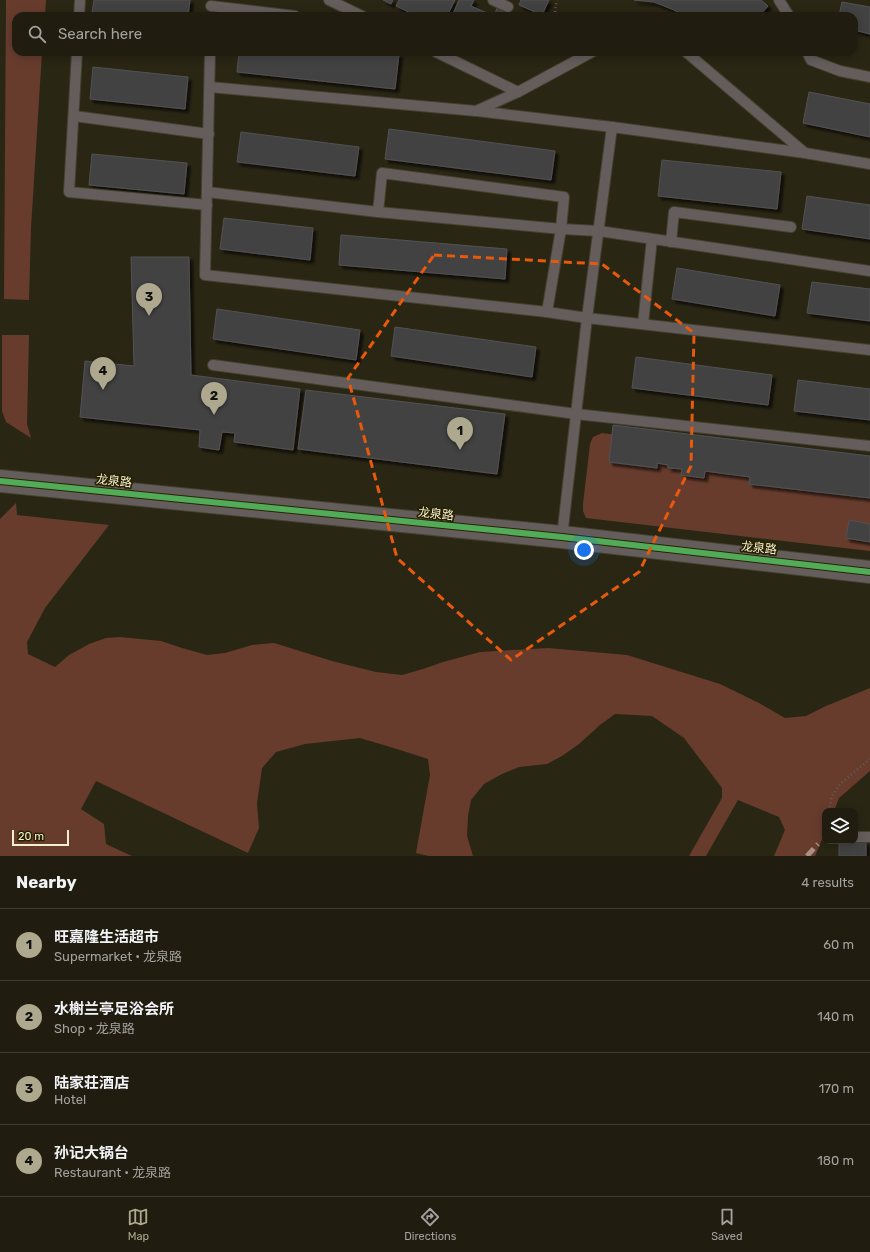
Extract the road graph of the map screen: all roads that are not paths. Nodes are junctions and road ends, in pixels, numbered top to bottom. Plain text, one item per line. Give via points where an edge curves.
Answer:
1 (80, 0) edge
2 (329, 0) edge
3 (493, 0) edge
4 (779, 0) edge
5 (211, 7) edge
6 (508, 7) dead end
7 (79, 12) edge
8 (258, 12) edge
9 (354, 12) edge
10 (786, 12) edge
11 (77, 56) edge
12 (210, 56) edge
13 (444, 56) edge
14 (585, 56) edge
15 (691, 56) edge
16 (809, 56) edge
17 (870, 77) edge
18 (210, 87) junction
19 (518, 92) junction
20 (476, 111) junction
21 (74, 116) junction
22 (612, 127) junction
23 (209, 134) junction
24 (806, 153) junction
25 (870, 164) edge
26 (207, 192) junction
27 (207, 205) junction
28 (378, 212) junction
29 (791, 227) dead end
30 (561, 229) junction
31 (599, 231) junction
32 (652, 240) junction
33 (671, 242) junction
34 (870, 272) edge
35 (547, 312) junction
36 (587, 318) junction
37 (643, 324) junction
38 (870, 350) edge
39 (213, 365) dead end
40 (576, 414) junction
41 (870, 446) edge
42 (0, 481) edge
43 (562, 537) junction
44 (870, 572) edge
45 (858, 837) edge
46 (870, 837) edge

1 - 7 lane
2 - 9 lane
3 - 6 lane
4 - 10 lane
5 - 8 lane
11 - 21 lane
12 - 18 lane
13 - 19 lane
14 - 19 lane
15 - 24 lane
16 - 17 lane via 811,60 840,71
18 - 20 lane
18 - 23 lane
19 - 20 lane
20 - 22 lane
21 - 23 lane
21 - 27 lane via 69,192
22 - 24 lane
22 - 31 lane
23 - 26 lane
24 - 25 lane
26 - 27 lane
26 - 28 lane
27 - 35 lane via 205,275
28 - 30 lane
28 - 30 lane via 382,173 564,197
29 - 33 lane via 674,212
30 - 31 lane
30 - 35 lane
31 - 32 lane
31 - 36 lane
32 - 33 lane
32 - 37 lane
33 - 34 lane
35 - 36 lane
36 - 37 lane
36 - 40 lane
37 - 38 lane
39 - 40 lane
40 - 41 lane
40 - 43 lane
42 - 43 street, 龙泉路
43 - 44 street, 龙泉路
45 - 46 lane

